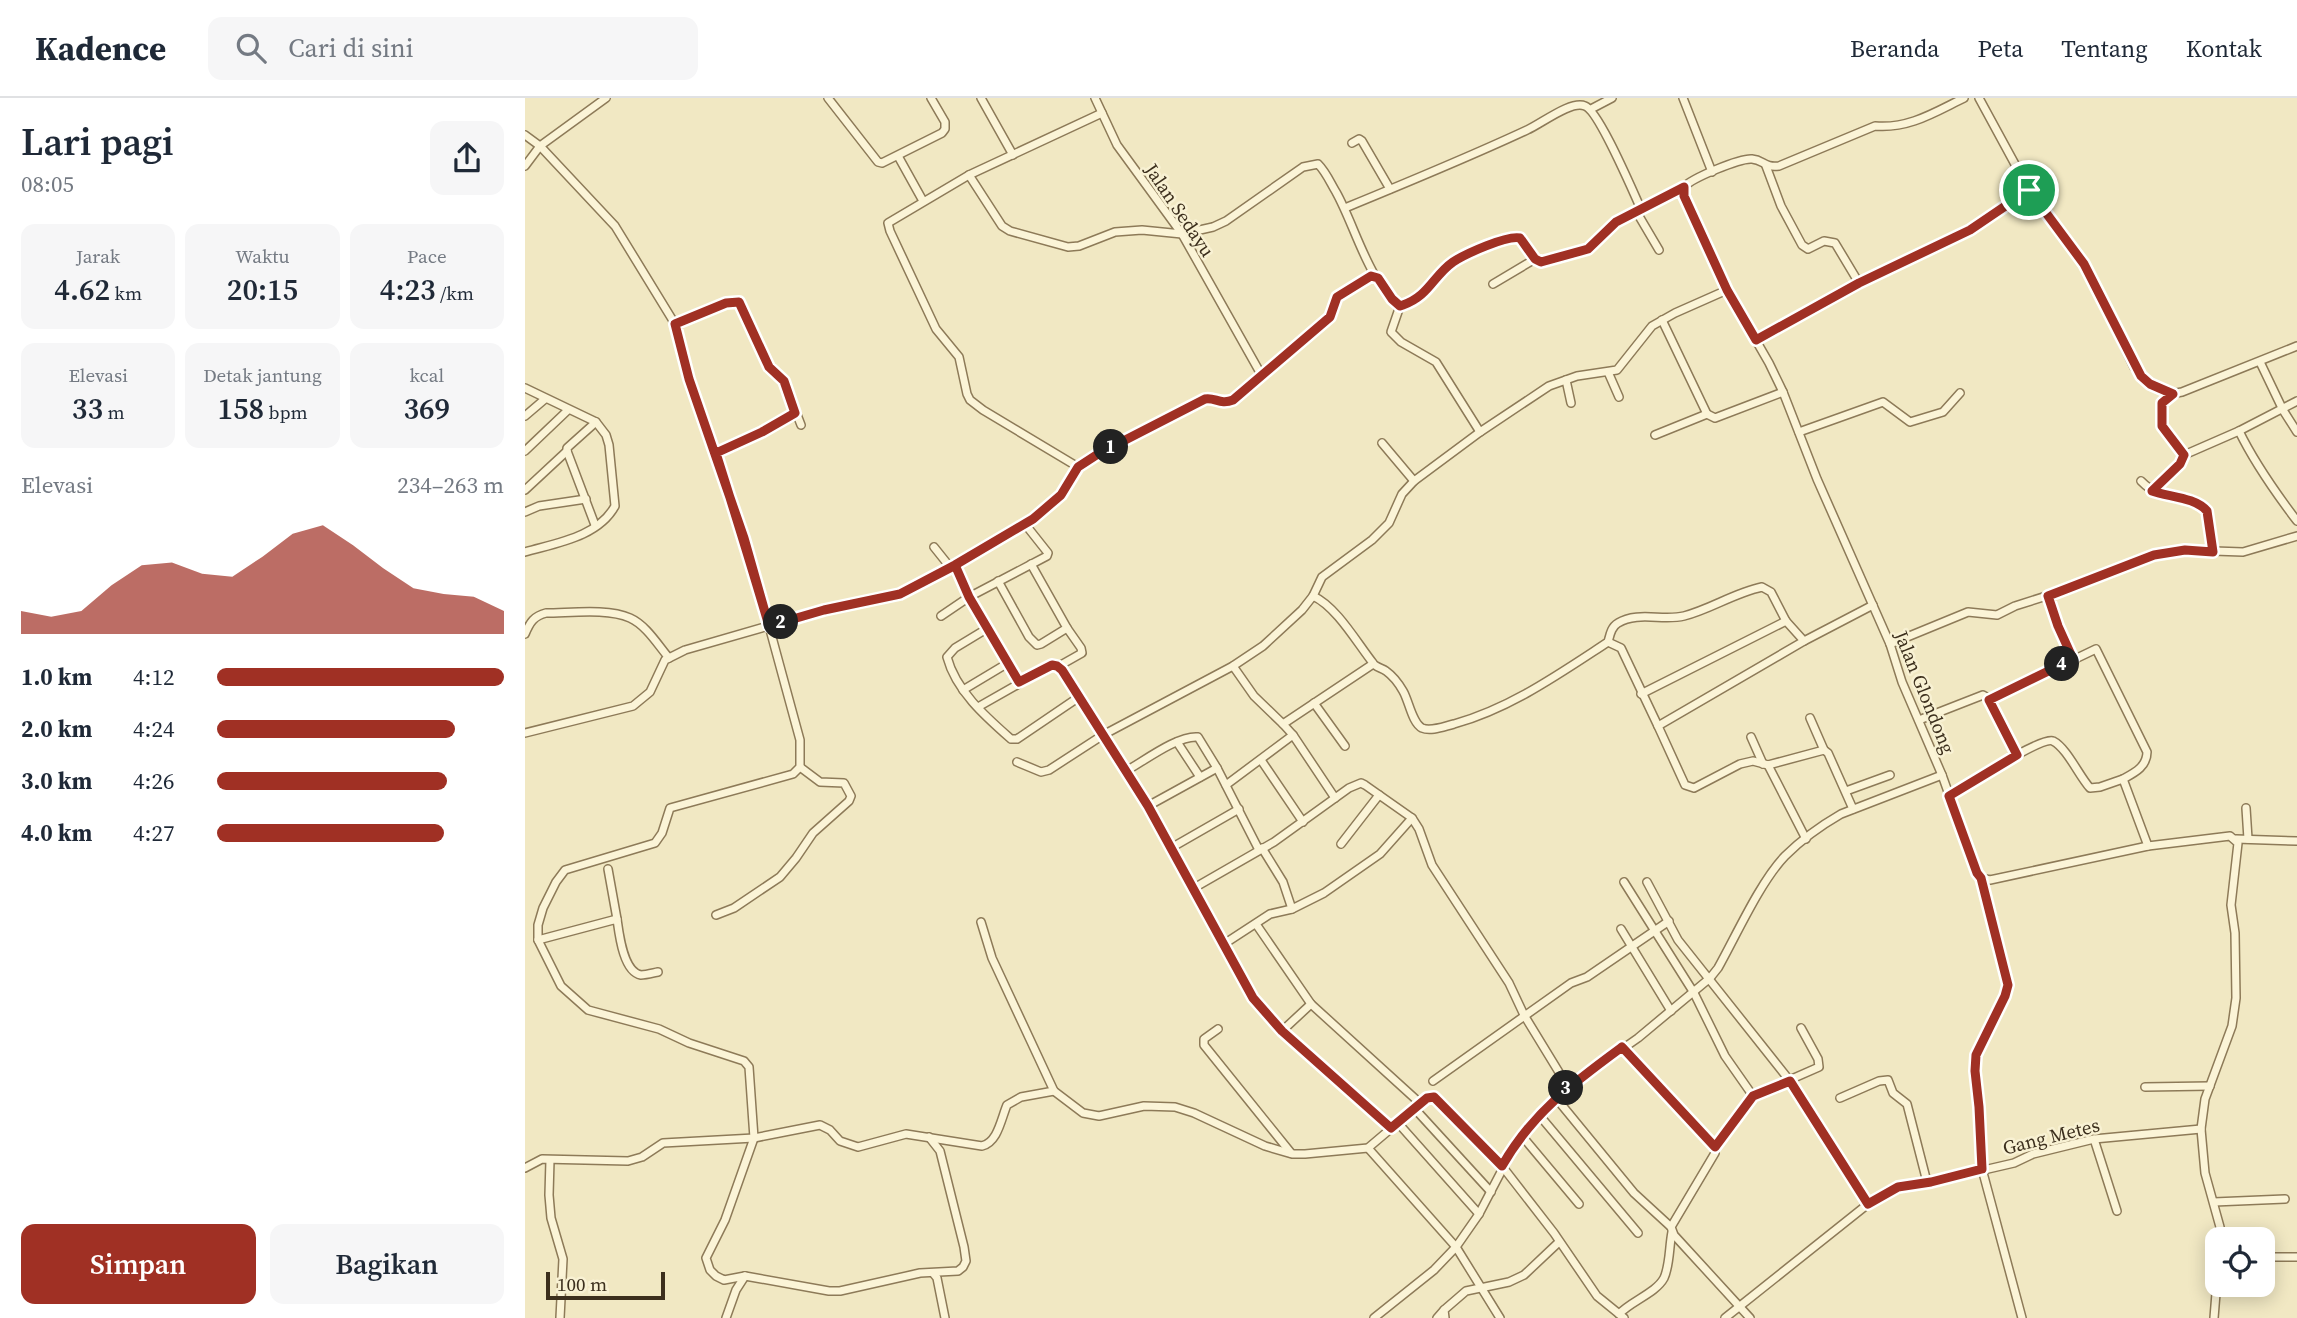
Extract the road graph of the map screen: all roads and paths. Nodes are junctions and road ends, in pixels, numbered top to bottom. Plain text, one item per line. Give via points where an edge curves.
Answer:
1 (828, 98) edge
2 (931, 98) edge
3 (981, 98) edge
4 (1095, 98) edge
5 (1612, 98) edge
6 (1682, 98) edge
7 (1964, 98) edge
8 (1979, 98) edge
9 (600, 100) edge
10 (1591, 109) junction
11 (1102, 113) junction
12 (525, 135) edge
13 (1352, 143) dead end
14 (540, 146) junction
15 (1013, 155) junction
16 (898, 156) junction
17 (525, 166) edge
18 (1766, 166) junction
19 (1712, 172) junction
20 (969, 175) junction
21 (1684, 187) junction
22 (1390, 189) junction
23 (2029, 190) junction
24 (923, 201) junction
25 (1345, 208) junction
26 (1639, 210) junction
27 (1182, 234) junction
28 (1659, 250) dead end
29 (1535, 259) junction
30 (1375, 276) junction
31 (1859, 283) junction
32 (1493, 284) dead end
33 (1727, 290) junction
34 (1400, 306) junction
35 (1662, 320) junction
36 (675, 324) junction
37 (1756, 340) junction
38 (2297, 346) edge
39 (2260, 362) junction
40 (1608, 372) junction
41 (1262, 376) junction
42 (1566, 380) junction
43 (525, 388) edge
44 (1783, 392) junction
45 (1960, 393) dead end
46 (2173, 394) junction
47 (1619, 397) dead end
48 (545, 399) junction
49 (2297, 401) edge
50 (1571, 403) dead end
51 (568, 410) junction
52 (2283, 410) junction
53 (795, 413) junction
54 (1707, 414) junction
55 (525, 416) edge
56 (596, 422) junction
57 (801, 425) dead end
58 (2239, 431) junction
59 (1480, 432) junction
60 (1799, 432) junction
61 (2297, 432) edge
62 (1655, 435) dead end
63 (1382, 443) dead end
64 (525, 451) edge
65 (567, 451) junction
66 (716, 453) junction
67 (2184, 455) junction
68 (1078, 467) junction
69 (1413, 481) junction
70 (2141, 481) dead end
71 (525, 489) edge
72 (2152, 491) junction
73 (586, 499) junction
74 (525, 512) edge
75 (2297, 521) edge
76 (1025, 524) junction
77 (595, 525) junction
78 (2297, 536) edge
79 (933, 547) dead end
80 (525, 552) edge
81 (2213, 552) junction
82 (1031, 564) junction
83 (953, 566) junction
84 (998, 582) junction
85 (1313, 596) junction
86 (2048, 596) junction
87 (969, 597) junction
88 (1873, 605) junction
89 (941, 616) dead end
90 (1786, 621) junction
91 (769, 626) junction
92 (988, 628) junction
93 (1067, 628) junction
94 (525, 634) edge
95 (1804, 641) junction
96 (1608, 642) junction
97 (1890, 644) junction
98 (669, 658) junction
99 (2073, 659) junction
100 (1008, 663) junction
101 (1373, 664) junction
102 (1059, 666) junction
103 (1233, 666) junction
104 (1019, 682) junction
105 (963, 690) junction
106 (1641, 694) junction
107 (1079, 697) junction
108 (1989, 700) junction
109 (1314, 703) junction
110 (978, 707) junction
111 (1809, 718) dead end
112 (1919, 720) junction
113 (1283, 724) junction
114 (1658, 726) junction
115 (525, 733) edge
116 (1293, 734) junction
117 (1103, 735) junction
118 (1751, 737) dead end
119 (1177, 742) junction
120 (1345, 746) dead end
121 (1824, 750) junction
122 (2017, 755) junction
123 (1261, 760) junction
124 (1017, 762) dead end
125 (1765, 765) junction
126 (800, 767) junction
127 (1217, 768) junction
128 (1126, 771) junction
129 (1890, 775) dead end
130 (1942, 775) junction
131 (1201, 777) junction
132 (2123, 779) junction
133 (1877, 780) junction
134 (1226, 785) junction
135 (1846, 791) junction
136 (1379, 795) junction
137 (1949, 796) junction
138 (1884, 797) junction
139 (1335, 798) junction
140 (1148, 806) junction
141 (2246, 808) dead end
142 (1239, 809) junction
143 (1853, 809) junction
144 (1412, 818) junction
145 (1303, 822) junction
146 (1806, 839) junction
147 (2236, 839) junction
148 (2248, 839) junction
149 (2297, 841) edge
150 (1341, 844) dead end
151 (2148, 846) junction
152 (1171, 848) junction
153 (1261, 849) junction
154 (608, 869) dead end
155 (1981, 878) junction
156 (1647, 881) dead end
157 (1624, 882) dead end
158 (1194, 888) junction
159 (1292, 909) junction
160 (716, 915) dead end
161 (617, 919) junction
162 (1669, 921) junction
163 (981, 922) dead end
164 (1256, 924) junction
165 (1621, 929) dead end
166 (1655, 930) junction
167 (538, 940) junction
168 (1224, 944) junction
169 (1632, 947) junction
170 (659, 972) dead end
171 (1710, 978) junction
172 (1694, 993) junction
173 (1311, 1004) junction
174 (1671, 1011) junction
175 (1524, 1015) junction
176 (1801, 1028) dead end
177 (1218, 1029) dead end
178 (1282, 1031) junction
179 (1622, 1047) junction
180 (1433, 1081) dead end
181 (1790, 1081) junction
182 (2210, 1086) junction
183 (1568, 1087) junction
184 (2145, 1087) dead end
185 (1054, 1091) junction
186 (1753, 1096) junction
187 (1556, 1098) junction
188 (1840, 1098) dead end
189 (1418, 1106) junction
190 (1539, 1116) junction
191 (1398, 1123) junction
192 (1391, 1128) junction
193 (2201, 1129) junction
194 (1522, 1136) junction
195 (929, 1137) junction
196 (754, 1138) junction
197 (2094, 1139) junction
198 (1715, 1147) junction
199 (1368, 1148) junction
200 (1292, 1154) junction
201 (550, 1160) junction
202 (1502, 1166) junction
203 (525, 1168) edge
204 (1982, 1169) junction
205 (1927, 1182) junction
206 (1491, 1192) junction
207 (2285, 1199) dead end
208 (2214, 1202) junction
209 (1579, 1203) dead end
210 (1868, 1204) junction
211 (2117, 1211) dead end
212 (1479, 1214) junction
213 (2220, 1227) edge
214 (1672, 1229) junction
215 (1638, 1233) dead end
216 (1559, 1242) junction
217 (1456, 1247) junction
218 (2275, 1257) edge
219 (2297, 1257) edge
220 (932, 1273) junction
221 (745, 1276) junction
222 (1482, 1286) junction
223 (2216, 1297) edge
224 (1740, 1306) junction
225 (1445, 1314) edge
226 (1622, 1316) edge
227 (560, 1318) edge
228 (726, 1318) edge
229 (945, 1318) edge
230 (1374, 1318) edge
231 (1437, 1318) edge
232 (1500, 1318) edge
233 (1725, 1318) edge
234 (1750, 1318) edge
235 (2022, 1318) edge
236 (2214, 1318) edge

1 - 16 street via 878,162
2 - 16 street via 945,129
3 - 15 street
4 - 11 street, Jalan Sedayu
5 - 10 street
6 - 19 street
7 - 18 street via 1916,122 1892,128 1875,126 1779,166
8 - 23 street
9 - 14 street
10 - 22 street via 1571,106 1448,167
10 - 26 street
11 - 15 street
11 - 27 street, Jalan Sedayu via 1117,145
12 - 14 street
13 - 22 street via 1362,141
14 - 17 street
14 - 36 street via 615,226
15 - 20 street
16 - 24 street
18 - 19 street via 1747,159
18 - 31 street via 1800,242 1808,249 1835,243
19 - 21 street
20 - 24 street
20 - 27 street via 997,221 1010,231 1068,247 1115,232
21 - 26 street
21 - 33 street, Jalan Glondong via 1687,204
22 - 25 street
23 - 31 street via 1970,230
23 - 46 street via 2084,264 2141,376
24 - 68 street via 890,220 888,226 936,330 959,357 970,400
25 - 27 street via 1323,169 1314,163 1226,221
25 - 30 street
26 - 28 street
26 - 29 street via 1613,224 1585,251 1541,262
27 - 41 street, Jalan Sedayu
29 - 32 street
29 - 34 street via 1520,238 1506,238 1452,263 1423,295
30 - 34 street
30 - 41 street via 1337,297 1330,317
31 - 37 street
33 - 35 street
33 - 37 street, Jalan Glondong
34 - 59 street via 1391,332 1436,362
35 - 40 street via 1644,334 1623,365
35 - 54 street
36 - 53 street via 739,302 769,367 784,381
36 - 66 street
37 - 44 street, Jalan Glondong
38 - 39 street
39 - 46 street
39 - 52 street
40 - 42 street
40 - 47 street
41 - 68 street via 1233,400 1205,399
42 - 50 street
42 - 59 street via 1549,386
43 - 48 street
44 - 54 street via 1715,418
44 - 60 street, Jalan Glondong
45 - 60 street via 1943,412 1915,422 1906,421 1883,402
46 - 67 street via 2162,403 2162,426
48 - 51 street
48 - 55 street
49 - 52 street
51 - 56 street
51 - 64 street
52 - 58 street
52 - 61 street
53 - 57 street
53 - 66 street
54 - 62 street
56 - 65 street
56 - 77 street via 609,445 615,506
58 - 67 street
58 - 75 street via 2268,483
59 - 69 street
60 - 88 street, Jalan Glondong
63 - 69 street
65 - 71 street
65 - 73 street
66 - 91 street
67 - 72 street
68 - 76 street via 1061,495
69 - 85 street via 1389,523 1322,577
70 - 72 street
72 - 81 street via 2203,506
73 - 74 street
73 - 77 street
76 - 82 street via 1048,553
76 - 83 street
77 - 80 street via 584,535
78 - 81 street via 2243,552
79 - 83 street
81 - 86 street via 2154,555
82 - 84 street
82 - 93 street
83 - 87 street
83 - 91 street via 900,594
84 - 87 street
84 - 93 street via 1033,642 1041,644
85 - 101 street via 1323,601
85 - 103 street via 1288,624
86 - 97 street via 1997,615 1968,612
86 - 99 street
87 - 89 street
87 - 92 street
88 - 95 street
88 - 97 street, Jalan Glondong
90 - 95 street
90 - 96 street via 1772,592 1762,587 1683,615 1620,621 1613,626
90 - 106 street
91 - 98 street
91 - 126 street via 800,740
92 - 100 street
92 - 105 street via 947,657
93 - 102 street via 1082,653
94 - 98 street via 537,615 546,613 617,614 640,625
95 - 114 street
96 - 101 street via 1491,712 1427,729 1416,723 1394,678
96 - 106 street via 1621,648
97 - 112 street, Jalan Glondong
98 - 115 street via 661,664 650,691 632,706
99 - 108 street
99 - 132 street via 2096,649 2147,752 2142,766
100 - 104 street
100 - 105 street
101 - 109 street
102 - 104 street via 1052,665
102 - 107 street
103 - 113 street via 1254,696
103 - 117 street
104 - 110 street
105 - 110 street
106 - 114 street
107 - 110 street via 1014,740
107 - 117 street
108 - 112 street via 1983,695
108 - 122 street
109 - 113 street
109 - 120 street
111 - 121 street
112 - 130 street, Jalan Glondong
113 - 116 street
114 - 125 street via 1688,788 1740,764 1753,761
116 - 123 street
116 - 139 street
117 - 124 street via 1045,772
117 - 128 street
118 - 125 street
119 - 127 street via 1199,737
119 - 128 street
119 - 131 street
121 - 125 street
121 - 135 street
122 - 132 street via 2040,742 2053,741 2090,788
122 - 137 street
123 - 134 street
123 - 145 street
125 - 146 street
126 - 160 street via 820,782 844,783 849,801 813,834 780,877
126 - 167 street via 793,774 670,808 655,843 565,870 544,908
127 - 131 street
127 - 134 street
128 - 140 street
129 - 133 street
130 - 137 street, Jalan Glondong
130 - 138 street
131 - 140 street
132 - 151 street
133 - 135 street
133 - 138 street
134 - 142 street
135 - 143 street
136 - 139 street via 1361,783
136 - 144 street
136 - 150 street
137 - 155 street, Jalan Glondong
138 - 143 street
139 - 145 street
140 - 152 street
141 - 148 street
142 - 152 street
142 - 153 street
143 - 146 street
144 - 159 street via 1380,854
144 - 175 street via 1432,865 1509,983
145 - 153 street
146 - 171 street via 1768,878
147 - 148 street
147 - 151 street
147 - 182 street via 2239,848 2231,905 2236,998 2232,1026
148 - 149 street
151 - 155 street via 1990,880
152 - 158 street
153 - 158 street
153 - 159 street via 1283,883
154 - 161 street
155 - 204 street, Jalan Glondong via 2008,985 1976,1055
156 - 162 street
157 - 166 street
158 - 168 street
159 - 164 street via 1270,914
161 - 167 street
161 - 170 street via 621,948 633,971 640,975
162 - 166 street
162 - 171 street via 1678,940
163 - 185 street via 992,958
164 - 168 street
164 - 173 street
165 - 169 street
166 - 169 street
166 - 172 street
167 - 196 street via 561,986 589,1010 659,1029 744,1061 751,1079
168 - 178 street via 1253,998
169 - 174 street
169 - 175 street
171 - 172 street
171 - 181 street
172 - 174 street
172 - 186 street via 1725,1056
173 - 178 street
173 - 189 street
174 - 179 street
175 - 180 street
175 - 183 street
176 - 181 street via 1819,1064
177 - 200 street via 1204,1039 1204,1045
178 - 192 street
179 - 183 street
179 - 198 street
181 - 186 street
181 - 210 street
182 - 184 street
182 - 193 street
183 - 187 street
185 - 195 street via 1021,1097 1007,1105 988,1144
185 - 200 street via 1091,1115 1144,1106 1175,1107
186 - 198 street
187 - 190 street
187 - 214 street via 1634,1193
188 - 205 street via 1888,1080 1893,1093 1907,1104
189 - 191 street
189 - 202 street via 1429,1097 1436,1098
189 - 206 street
190 - 194 street
190 - 215 street
191 - 192 street
191 - 212 street
192 - 199 street
193 - 197 street, Gang Metes
193 - 208 street via 2205,1173
194 - 202 street
194 - 209 street
195 - 196 street via 906,1134 858,1147 840,1141 820,1125
195 - 220 street via 940,1151 966,1261 958,1270
196 - 201 street via 663,1143 628,1161
196 - 221 street via 725,1220 706,1258 719,1278
197 - 204 street, Gang Metes
197 - 211 street
198 - 214 street
199 - 200 street
199 - 217 street
201 - 203 street
201 - 227 street via 551,1218 563,1259
202 - 206 street
202 - 216 street
204 - 205 street, Gang Metes
204 - 235 street, Jalan Glondong
205 - 210 street, Gang Metes via 1898,1187
206 - 212 street
207 - 208 street
208 - 213 street
210 - 224 street, Gang Metes
212 - 217 street
214 - 224 street
214 - 226 street via 1667,1269 1660,1284 1636,1299
216 - 222 street via 1524,1275
216 - 226 street via 1597,1296
217 - 222 street
217 - 230 street
218 - 219 street
220 - 221 street via 840,1291
220 - 229 street
221 - 228 street
222 - 225 street via 1467,1291
222 - 232 street
223 - 236 street
224 - 233 street, Gang Metes
224 - 234 street
225 - 231 street

